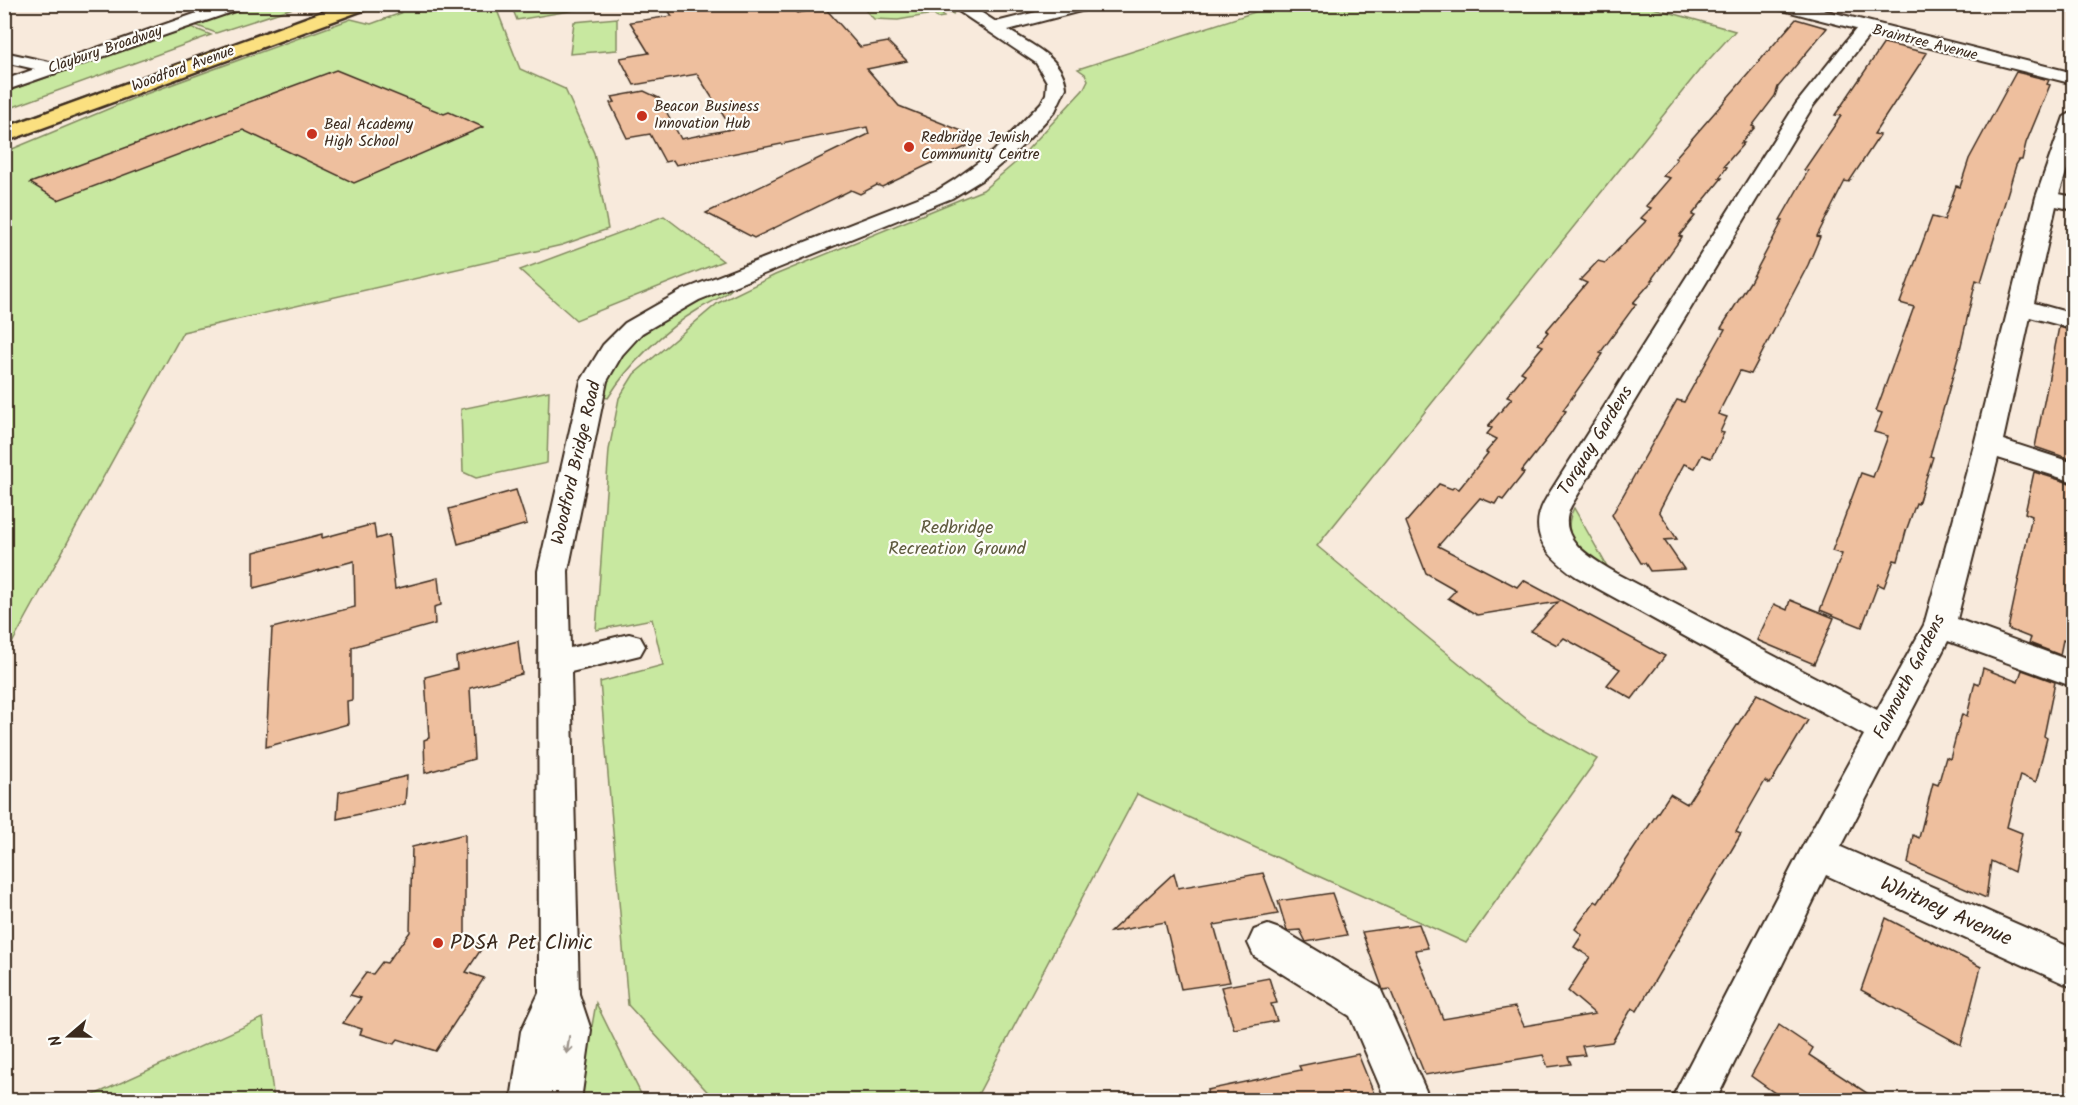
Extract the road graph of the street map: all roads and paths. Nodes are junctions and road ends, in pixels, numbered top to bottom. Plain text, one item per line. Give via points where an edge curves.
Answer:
1 (240, 4) edge
2 (327, 4) edge
3 (363, 4) edge
4 (956, 4) edge
5 (1090, 4) edge
6 (1777, 4) edge
7 (994, 28) junction
8 (1865, 29) junction
9 (4, 57) edge
10 (53, 68) junction
11 (2073, 79) edge
12 (4, 86) edge
13 (2073, 117) edge
14 (4, 121) edge
15 (4, 136) edge
16 (2060, 200) edge
17 (2020, 307) junction
18 (2073, 322) edge
19 (1988, 445) junction
20 (2073, 473) edge
21 (1940, 625) junction
22 (629, 646) dead end
23 (554, 664) junction
24 (2073, 675) edge
25 (1884, 730) junction
26 (1818, 854) junction
27 (1268, 943) dead end
28 (2073, 969) edge
29 (559, 994) junction
30 (533, 1101) edge
31 (559, 1101) edge
32 (1408, 1101) edge
33 (1693, 1101) edge

1 - 10 street, Claybury Broadway
2 - 14 highway, Woodford Avenue
3 - 15 highway, Woodford Avenue
4 - 7 street, Woodford Bridge Road
5 - 7 street
6 - 8 street, Braintree Avenue
7 - 23 street, Woodford Bridge Road via 1042,59 1054,70 1059,84 1048,107 1003,156 945,194 654,313 627,333 606,356 594,381 558,540 553,572
8 - 11 street, Braintree Avenue
8 - 25 street, Torquay Gardens via 1805,104 1552,518 1556,540 1574,560 1605,581
9 - 10 street
10 - 12 street, Claybury Broadway
13 - 16 street, Falmouth Gardens
16 - 17 street, Falmouth Gardens
17 - 18 street
17 - 19 street, Falmouth Gardens
19 - 20 street
19 - 21 street, Falmouth Gardens
21 - 24 street
21 - 25 street, Falmouth Gardens
22 - 23 street
23 - 29 street, Woodford Bridge Road
25 - 26 street, Falmouth Gardens
26 - 28 street, Whitney Avenue
26 - 33 street, Falmouth Gardens
27 - 32 street via 1365,1002
29 - 30 street, Woodford Bridge Road via 542,1030
29 -> 31 street, Woodford Bridge Road via 570,1030

